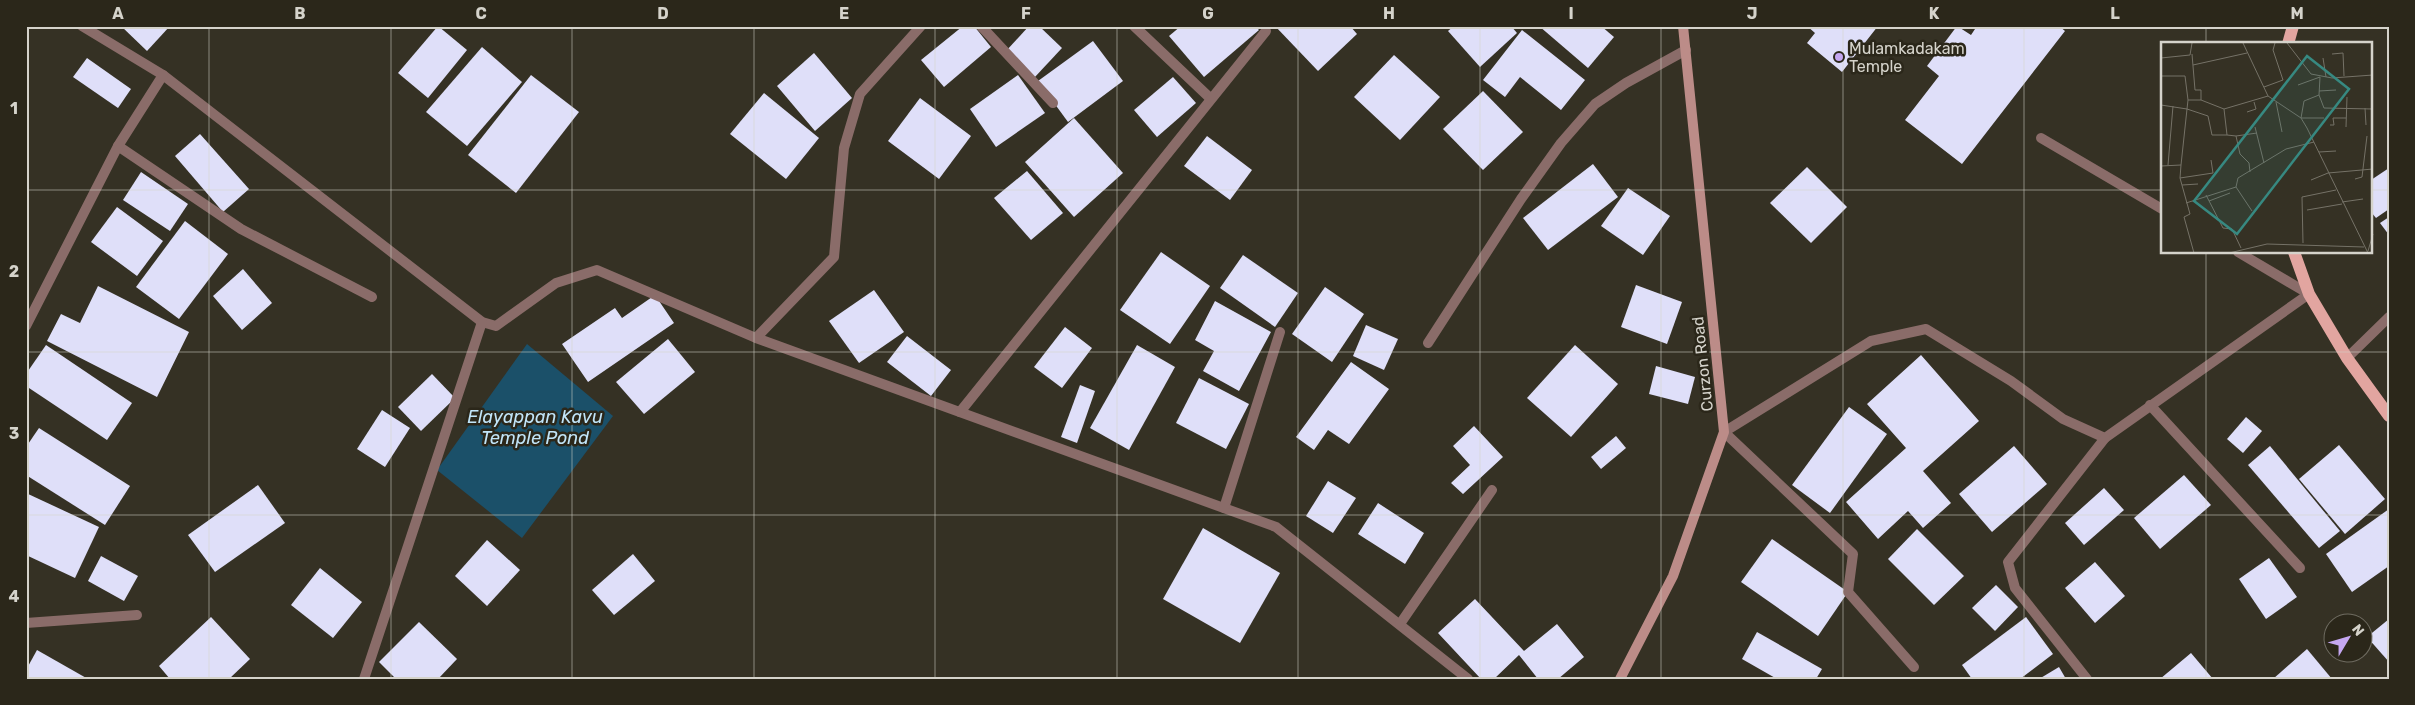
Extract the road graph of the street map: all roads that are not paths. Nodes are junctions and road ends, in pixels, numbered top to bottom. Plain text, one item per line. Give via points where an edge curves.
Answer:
1 (82, 26) edge
2 (921, 26) edge
3 (982, 26) edge
4 (1134, 26) edge
5 (1683, 26) edge
6 (2293, 26) edge
7 (1266, 31) dead end
8 (2289, 42) edge
9 (1686, 50) junction
10 (163, 75) junction
11 (1210, 98) junction
12 (1052, 103) dead end
13 (2041, 138) dead end
14 (118, 146) junction
15 (2161, 208) edge
16 (2241, 254) edge
17 (2295, 254) edge
18 (2309, 294) junction
19 (372, 297) dead end
20 (2389, 317) edge
21 (482, 322) junction
22 (26, 326) edge
23 (1280, 332) dead end
24 (756, 338) junction
25 (1428, 343) dead end
26 (2347, 358) junction
27 (2150, 405) junction
28 (960, 412) junction
29 (2389, 416) edge
30 (1724, 432) junction
31 (2105, 438) junction
32 (1492, 490) dead end
33 (1224, 508) junction
34 (2300, 568) dead end
35 (137, 615) dead end
36 (26, 623) edge
37 (1400, 624) junction
38 (1914, 667) dead end
39 (364, 679) edge
40 (1468, 679) edge
41 (1620, 679) edge
42 (2087, 679) edge

1 - 10 street
2 - 24 street via 860,94 844,148 834,257
3 - 12 street
4 - 11 street
5 - 9 main road, Curzon Road
6 - 8 main road
7 - 11 street
9 - 25 street via 1595,104 1561,143 1521,199
9 - 30 main road, Curzon Road
10 - 14 street
10 - 21 street
11 - 28 street
13 - 15 street
14 - 19 street via 241,229
14 - 22 street
16 - 18 street
17 - 18 main road
18 - 26 main road
18 - 27 street
20 - 26 street
21 - 24 street via 496,326 556,283 597,270
21 - 39 street
23 - 33 street
24 - 28 street
26 - 29 main road
27 - 31 street
27 - 34 street
28 - 33 street
30 - 31 street via 1871,341 1926,329 2011,381 2063,419
30 - 38 street via 1853,554 1848,592
30 - 41 main road, Curzon Road via 1673,576
31 - 42 street via 2008,562 2015,588
32 - 37 street
33 - 37 street via 1276,526
35 - 36 street
37 - 40 street

